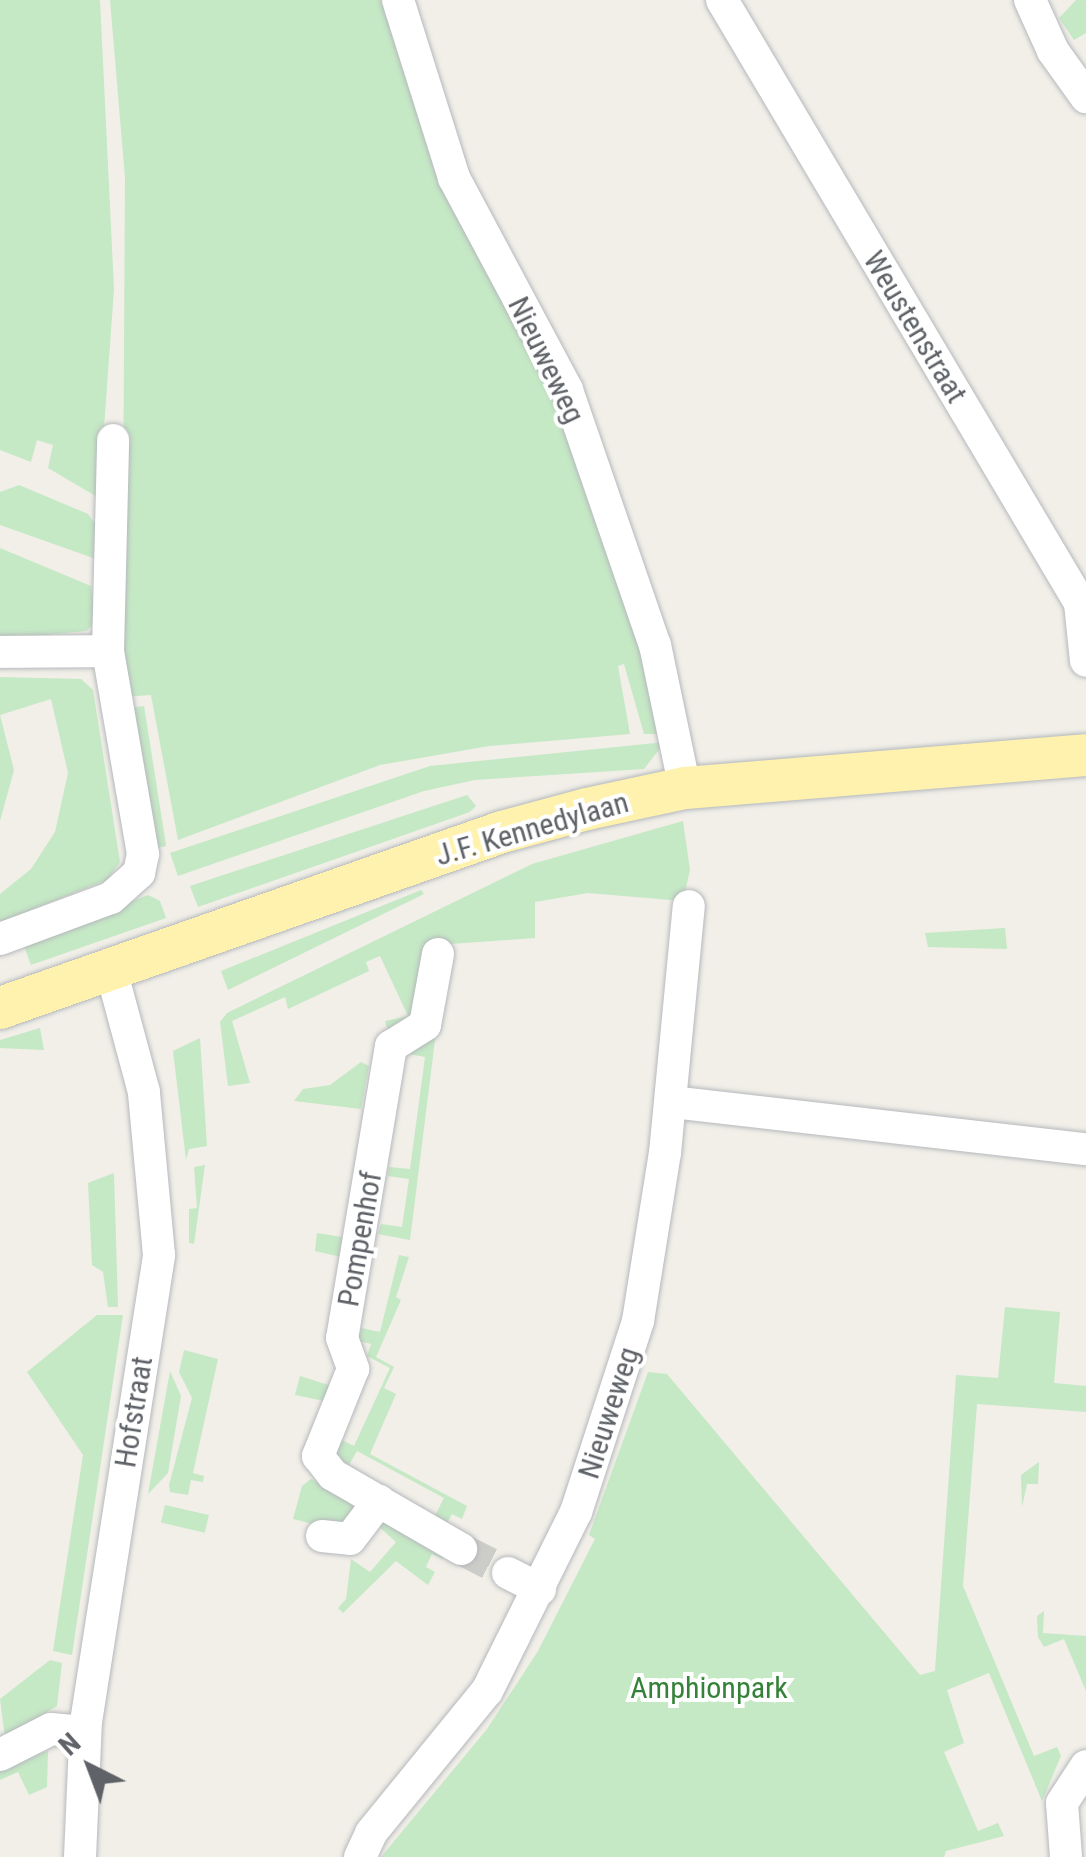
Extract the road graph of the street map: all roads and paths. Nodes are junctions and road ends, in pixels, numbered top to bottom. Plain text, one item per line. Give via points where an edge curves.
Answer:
1 (398, 0) edge
2 (722, 0) edge
3 (1030, 0) edge
4 (1086, 96) edge
5 (113, 440) dead end
6 (108, 651) junction
7 (0, 652) edge
8 (1086, 661) edge
9 (1086, 755) edge
10 (685, 788) junction
11 (689, 906) dead end
12 (0, 939) edge
13 (438, 954) dead end
14 (111, 970) junction
15 (0, 1008) edge
16 (671, 1102) junction
17 (1086, 1149) edge
18 (379, 1502) junction
19 (322, 1536) dead end
20 (461, 1549) tunnel mouth
21 (508, 1573) tunnel mouth
22 (540, 1590) junction
23 (84, 1732) junction
24 (0, 1755) edge
25 (1086, 1766) edge
26 (80, 1857) edge
27 (360, 1857) edge
28 (1066, 1857) edge

1 - 10 street, Nieuweweg via 454,178 567,390 655,644
2 - 8 street, Weustenstraat via 1080,603
3 - 4 street via 1053,51
5 - 6 street
6 - 7 street
6 - 12 street via 143,854 139,873 111,898
9 - 10 main road, J.F. Kennedylaan
10 - 14 main road, J.F. Kennedylaan via 502,832
11 - 16 street, Nieuweweg
13 - 18 street, Pompenhof via 425,1025 390,1046 342,1338 353,1368 318,1444 322,1467
14 - 15 main road, J.F. Kennedylaan
14 - 23 street, Hofstraat via 144,1092 159,1255
16 - 17 street
16 - 22 street, Nieuweweg via 638,1321 576,1512
18 - 19 street via 350,1539
18 - 20 street, Pompenhof
21 - 22 street
22 - 27 street, Nieuweweg via 487,1691 371,1833
23 - 24 street via 51,1729
23 - 26 street, Hofstraat
25 - 28 street via 1062,1803

